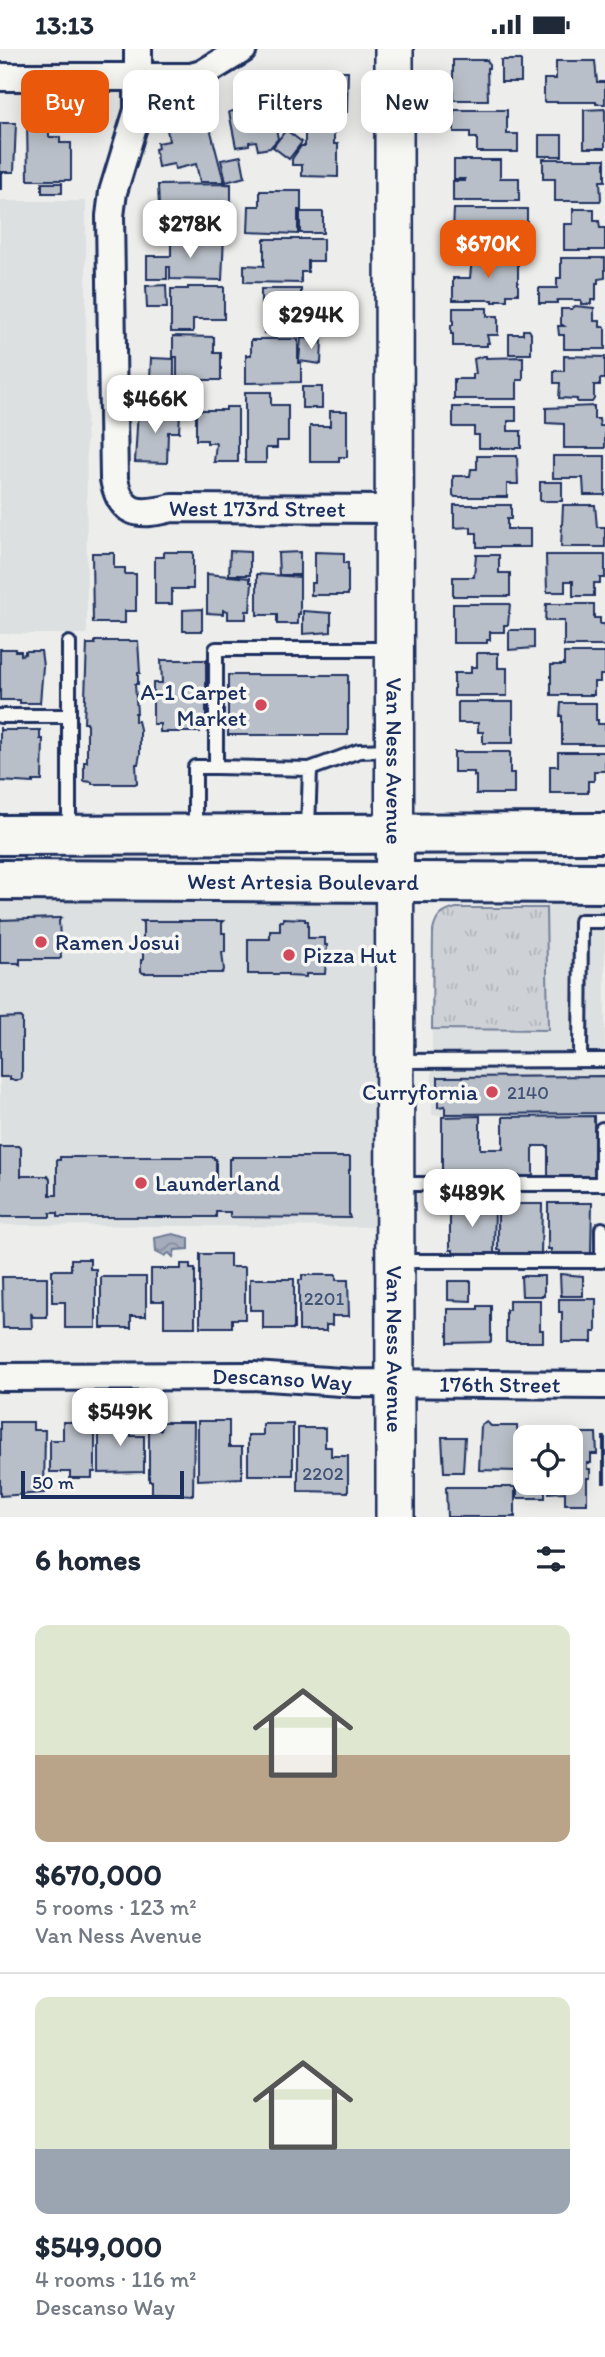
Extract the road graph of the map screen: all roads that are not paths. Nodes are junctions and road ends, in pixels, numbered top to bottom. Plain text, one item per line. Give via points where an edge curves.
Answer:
1 (138, 49) edge
2 (243, 49) edge
3 (394, 49) edge
4 (138, 70) edge
5 (209, 70) edge
6 (0, 77) edge
7 (123, 78) edge
8 (131, 133) edge
9 (395, 509) junction
10 (69, 643) dead end
11 (395, 650) junction
12 (0, 716) edge
13 (69, 716) junction
14 (395, 750) junction
15 (216, 767) junction
16 (310, 769) junction
17 (395, 833) junction
18 (605, 833) edge
19 (195, 834) junction
20 (308, 834) junction
21 (0, 835) edge
22 (69, 835) junction
23 (0, 880) edge
24 (395, 881) junction
25 (605, 883) edge
26 (605, 921) edge
27 (580, 1060) junction
28 (605, 1060) edge
29 (395, 1061) junction
30 (602, 1129) dead end
31 (395, 1184) junction
32 (604, 1184) edge
33 (602, 1229) dead end
34 (395, 1261) junction
35 (0, 1377) edge
36 (395, 1383) junction
37 (605, 1385) edge
38 (395, 1517) edge

1 - 4 street
2 - 5 street
3 - 9 main road, Van Ness Avenue
6 - 7 street
8 - 9 street, West 173rd Street via 110,216 114,479 122,505 155,512 172,508
9 - 11 main road, Van Ness Avenue
10 - 13 lane
11 - 14 main road, Van Ness Avenue
11 - 15 lane via 216,649
12 - 13 lane
13 - 22 lane
14 - 16 lane via 359,751
14 - 17 main road, Van Ness Avenue
15 - 16 lane
15 - 19 lane via 195,767
16 - 20 lane
17 - 18 main road, West Artesia Boulevard
17 - 20 main road, West Artesia Boulevard
17 - 24 main road, Van Ness Avenue
19 - 20 main road, West Artesia Boulevard
19 - 22 main road, West Artesia Boulevard
21 - 22 main road, West Artesia Boulevard
23 - 24 main road, West Artesia Boulevard
24 - 25 main road, West Artesia Boulevard
24 - 29 main road, Van Ness Avenue
26 - 27 lane via 581,921
27 - 28 lane
27 - 29 lane
29 - 31 main road, Van Ness Avenue
30 - 32 lane
31 - 32 lane
31 - 34 main road, Van Ness Avenue
33 - 34 lane via 602,1261
34 - 36 main road, Van Ness Avenue
35 - 36 street, Descanso Way via 254,1376
36 - 37 street, 176th Street
36 - 38 main road, Van Ness Avenue

